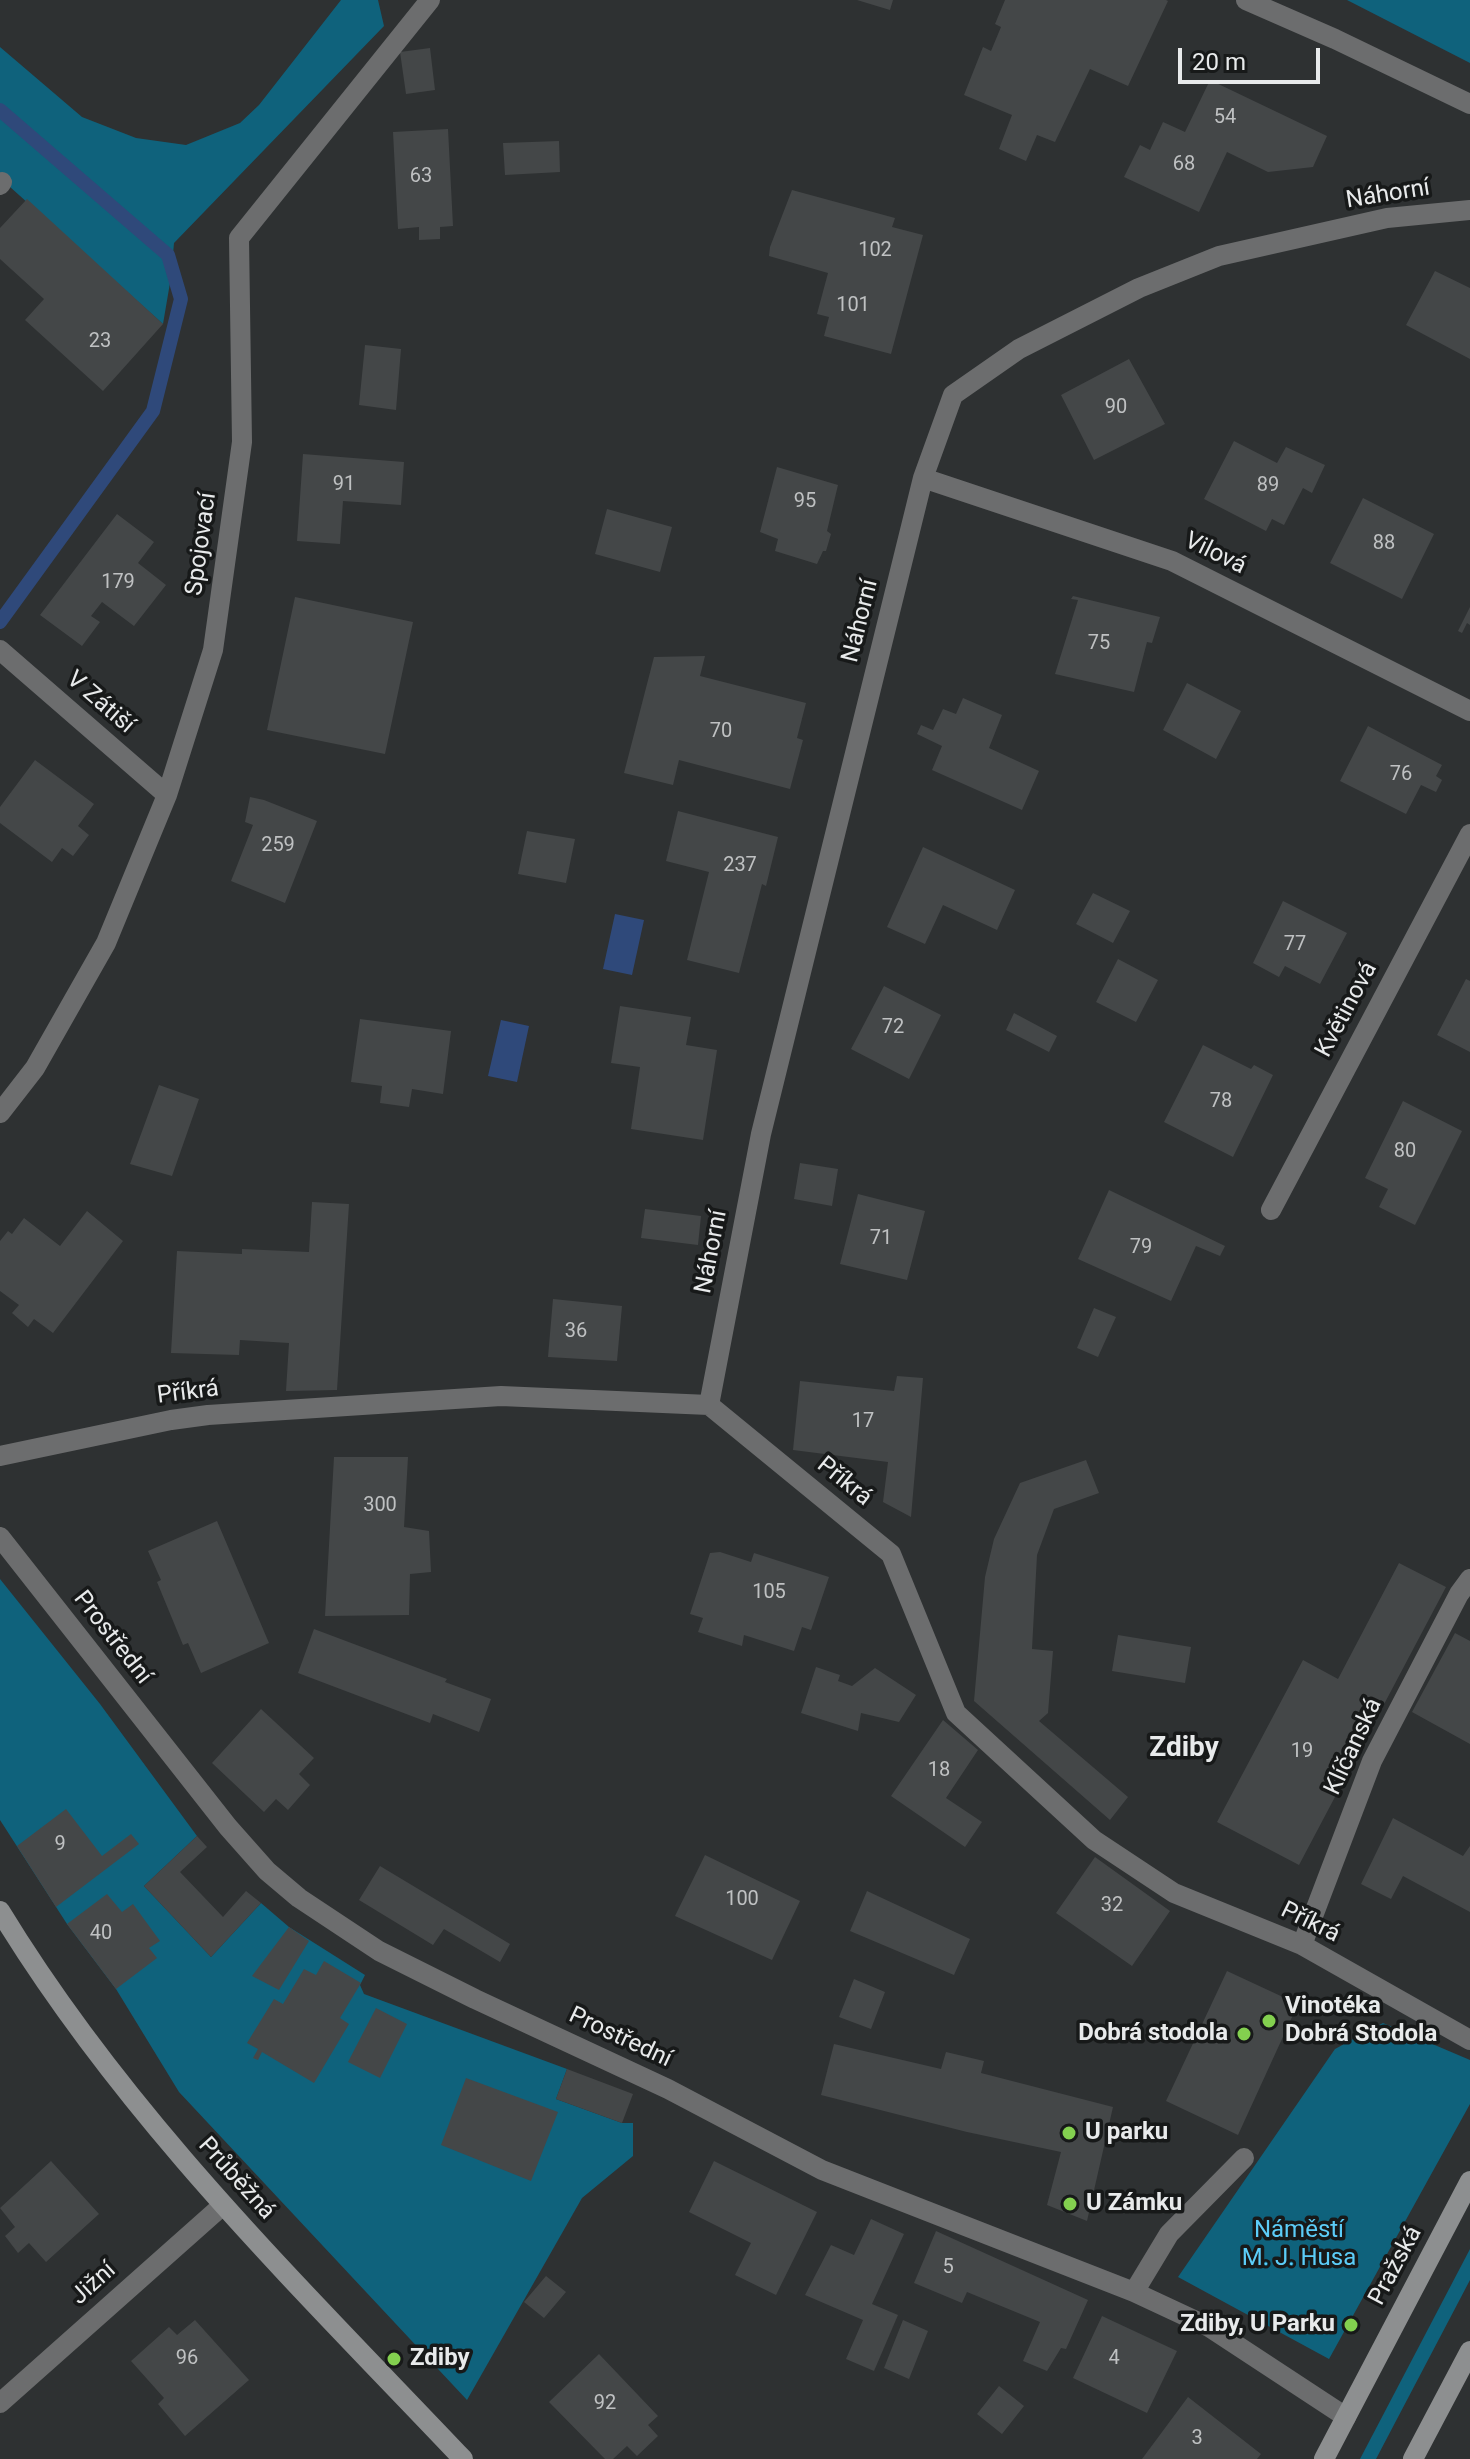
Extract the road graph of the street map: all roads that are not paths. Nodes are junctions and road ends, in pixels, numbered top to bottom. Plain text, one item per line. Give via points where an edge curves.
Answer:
1 (430, 0) edge
2 (1246, 0) edge
3 (1470, 104) edge
4 (1470, 210) edge
5 (923, 478) junction
6 (0, 650) edge
7 (1470, 711) edge
8 (167, 795) junction
9 (1470, 834) edge
10 (0, 1113) edge
11 (1271, 1210) dead end
12 (709, 1405) junction
13 (0, 1456) edge
14 (0, 1537) edge
15 (1470, 1579) edge
16 (0, 1911) edge
17 (1302, 1945) junction
18 (1470, 2040) edge
19 (1244, 2158) dead end
20 (1470, 2181) edge
21 (223, 2205) junction
22 (1134, 2292) junction
23 (1470, 2351) edge
24 (0, 2403) edge
25 (1346, 2417) junction
26 (463, 2459) edge
27 (1324, 2459) edge
28 (1413, 2459) edge

1 - 8 street, Spojovací via 239,238 242,442 213,650
2 - 3 street
4 - 5 street, Náhorní via 1387,218 1234,253 1139,288 1019,349 953,395
5 - 7 street, Vilová via 1172,561
5 - 12 street, Náhorní via 761,1134
6 - 8 street, V Zátiší
8 - 10 street, Spojovací via 106,943 35,1068
9 - 11 street, Květinová
12 - 13 street, Příkrá via 501,1396 208,1415
12 - 17 street, Příkrá via 891,1554 956,1713 1094,1840 1174,1893
14 - 22 street, Prostřední via 228,1827 267,1871 325,1917 379,1951 668,2089 822,2170
15 - 17 street, Klíčanská via 1372,1761
16 - 21 street, Průběžná via 90,2046
17 - 18 street, Příkrá
19 - 22 street via 1169,2234
20 - 25 street, Pražská
21 - 24 street, Jižní
21 - 26 street, Průběžná
22 - 25 street, Prostřední via 1209,2327
23 - 28 street
25 - 27 street, Pražská

